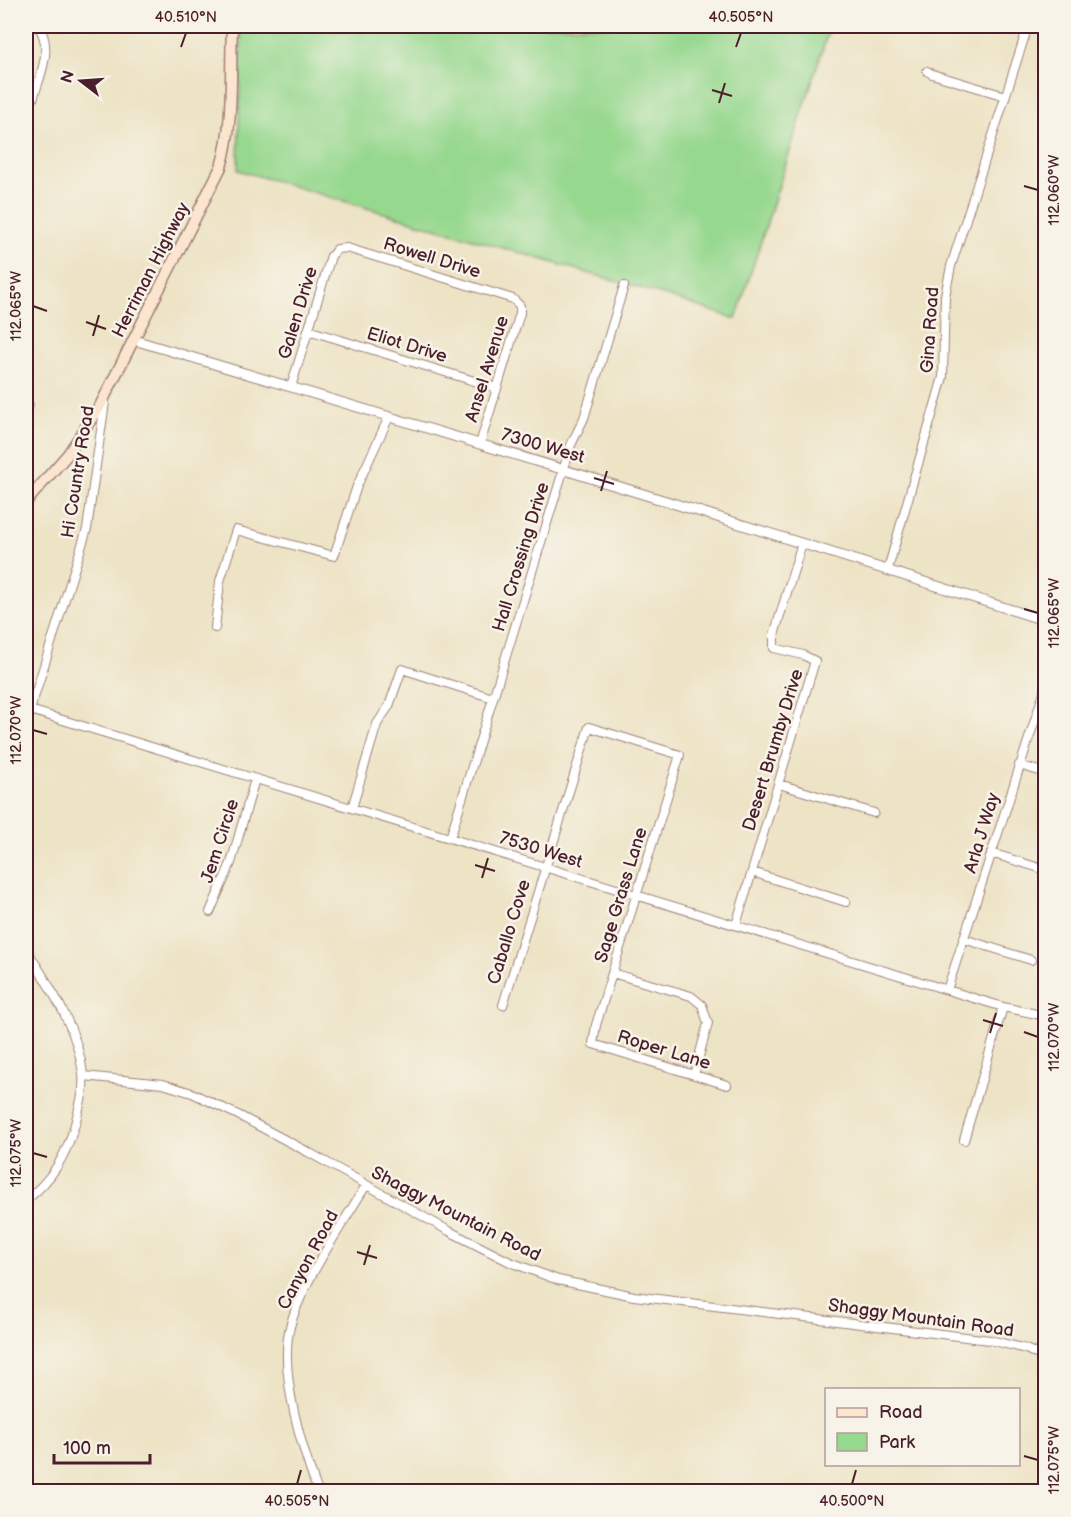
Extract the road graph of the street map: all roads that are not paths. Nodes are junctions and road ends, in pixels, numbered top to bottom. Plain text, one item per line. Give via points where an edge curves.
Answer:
1 (38, 26) edge
2 (232, 26) edge
3 (1028, 26) edge
4 (927, 71) dead end
5 (1005, 96) junction
6 (33, 99) dead end
7 (337, 249) joint
8 (624, 286) dead end
9 (518, 303) joint
10 (308, 330) junction
11 (134, 340) junction
12 (291, 387) junction
13 (497, 388) junction
14 (105, 397) junction
15 (388, 417) junction
16 (480, 444) junction
17 (564, 468) junction
18 (26, 502) edge
19 (802, 543) junction
20 (888, 569) junction
21 (1046, 621) edge
22 (215, 628) dead end
23 (1046, 686) edge
24 (493, 698) junction
25 (30, 710) junction
26 (26, 723) edge
27 (680, 755) joint
28 (1018, 765) junction
29 (1046, 773) edge
30 (255, 778) junction
31 (779, 784) junction
32 (352, 808) junction
33 (874, 813) dead end
34 (450, 838) junction
35 (991, 853) junction
36 (544, 867) junction
37 (1046, 870) edge
38 (752, 872) junction
39 (637, 895) junction
40 (846, 902) dead end
41 (210, 912) dead end
42 (736, 925) junction
43 (964, 939) junction
44 (26, 949) edge
45 (1031, 960) dead end
46 (612, 973) junction
47 (947, 990) junction
48 (503, 1005) dead end
49 (1004, 1007) junction
50 (1046, 1016) edge
51 (592, 1044) joint
52 (694, 1075) junction
53 (84, 1076) junction
54 (727, 1085) dead end
55 (964, 1140) dead end
56 (366, 1185) junction
57 (26, 1200) edge
58 (1046, 1359) edge
59 (318, 1491) edge

1 - 6 street via 44,34 46,52
2 - 11 main road, Herriman Highway via 223,161
3 - 5 street, Gina Road
4 - 5 street
5 - 20 street, Gina Road via 951,266 945,296 944,377
7 - 9 street, Rowell Drive via 346,248
7 - 10 street, Galen Drive via 330,259
8 - 17 street, Hall Crossing Drive via 584,418
9 - 13 street, Ansel Avenue via 520,313
10 - 12 street, Galen Drive
10 - 13 street, Eliot Drive
11 - 12 street, 7300 West
11 - 14 main road, Herriman Highway
12 - 15 street, 7300 West
13 - 16 street, Ansel Avenue
14 - 18 main road, Herriman Highway via 68,454
14 - 25 street, Hi Country Road via 87,529
15 - 16 street, 7300 West
15 - 22 street via 357,486 334,556 236,530 220,580
16 - 17 street, 7300 West
17 - 19 street, 7300 West
17 - 24 street, Hall Crossing Drive
19 - 20 street, 7300 West
19 - 31 street, Desert Brumby Drive via 774,635 774,648 815,661
20 - 21 street, 7300 West
23 - 28 street, Arla J Way
24 - 32 street via 402,669 378,724
24 - 34 street, Hall Crossing Drive
25 - 26 street, Hi Country Road
25 - 30 street, 7530 West
27 - 36 street, Caballo Cove via 589,727
27 - 39 street, Sage Grass Lane
28 - 29 street
28 - 35 street, Arla J Way
30 - 32 street, 7530 West
30 - 41 street, Jem Circle via 231,863
31 - 33 street
31 - 38 street, Desert Brumby Drive
32 - 34 street, 7530 West
34 - 36 street, 7530 West
35 - 37 street
35 - 43 street, Arla J Way
36 - 39 street, 7530 West
36 - 48 street, Caballo Cove
38 - 40 street
38 - 42 street, Desert Brumby Drive
39 - 42 street, 7530 West
39 - 46 street, Sage Grass Lane
42 - 47 street, 7530 West
43 - 45 street
43 - 47 street, Arla J Way
44 - 53 street via 71,1027
46 - 51 street, Sage Grass Lane
46 - 52 street via 691,996 702,1005 708,1023
47 - 49 street, 7530 West
49 - 50 street, 7530 West
49 - 55 street
51 - 52 street, Roper Lane
52 - 54 street, Roper Lane
53 - 56 street, Shaggy Mountain Road via 162,1084 192,1093
53 - 57 street via 66,1149 48,1181
56 - 58 street, Shaggy Mountain Road via 510,1262 576,1285 633,1296 990,1340 1026,1348
56 - 59 street, Canyon Road via 302,1296 288,1340 290,1392

